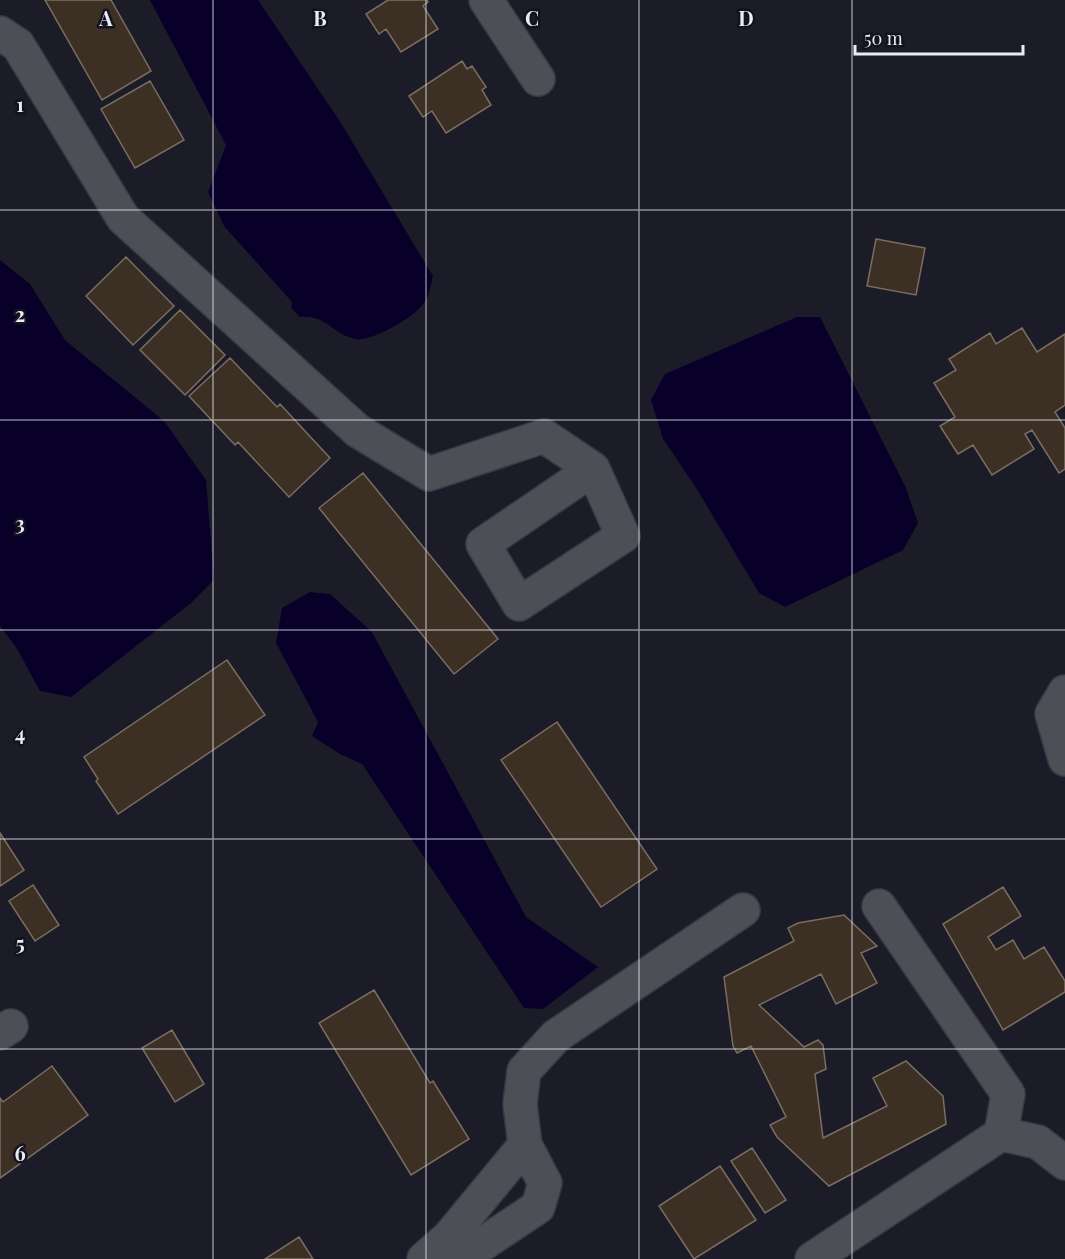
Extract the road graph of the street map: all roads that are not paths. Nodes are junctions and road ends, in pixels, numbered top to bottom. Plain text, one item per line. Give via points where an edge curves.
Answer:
1 (486, 0) edge
2 (0, 33) edge
3 (538, 80) dead end
4 (593, 469) dead end
5 (1065, 692) edge
6 (1065, 759) edge
7 (879, 906) dead end
8 (743, 910) dead end
9 (1001, 1134) junction
10 (525, 1144) junction
11 (1065, 1163) edge
12 (424, 1259) edge
13 (460, 1259) edge
14 (812, 1259) edge

1 - 3 street
2 - 4 street via 18,45 123,218 358,431 429,474 544,436
5 - 6 street via 1052,714
7 - 9 street via 1008,1094
8 - 10 street via 556,1036 524,1071 520,1104
9 - 11 street via 1038,1142
9 - 14 street
10 - 12 street via 449,1237
10 - 13 street via 545,1183 537,1207

